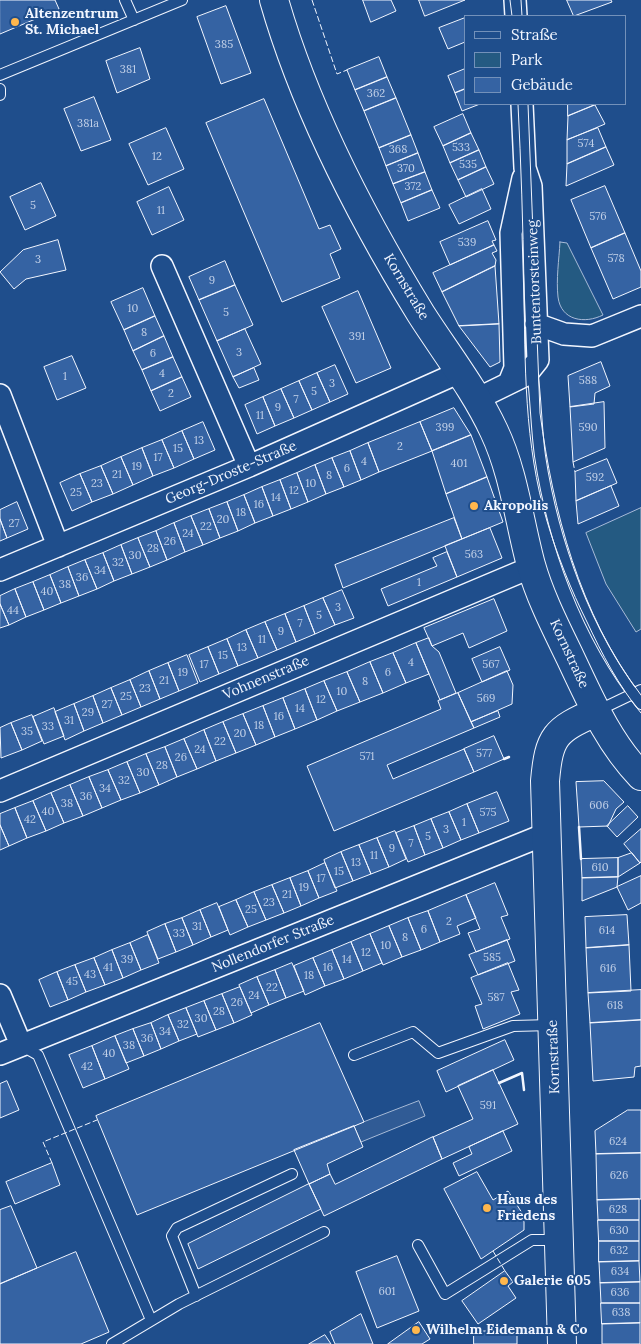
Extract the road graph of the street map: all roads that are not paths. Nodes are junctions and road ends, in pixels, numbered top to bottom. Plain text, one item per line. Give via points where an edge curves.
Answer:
1 (125, 0) edge
2 (182, 0) edge
3 (274, 0) edge
4 (515, 0) edge
5 (516, 15) edge
6 (134, 20) junction
7 (0, 75) edge
8 (0, 89) edge
9 (0, 95) edge
10 (522, 105) edge
11 (525, 168) junction
12 (162, 266) dead end
13 (641, 316) edge
14 (536, 324) junction
15 (514, 346) junction
16 (532, 369) junction
17 (460, 372) junction
18 (509, 383) junction
19 (0, 394) edge
20 (477, 399) junction
21 (249, 466) junction
22 (58, 546) junction
23 (532, 567) junction
24 (0, 570) edge
25 (637, 692) edge
26 (641, 704) edge
27 (596, 712) junction
28 (641, 776) edge
29 (0, 790) edge
30 (546, 834) junction
31 (0, 995) edge
32 (553, 1025) junction
33 (20, 1045) junction
34 (0, 1054) edge
35 (354, 1055) dead end
36 (292, 1174) dead end
37 (324, 1232) dead end
38 (558, 1240) junction
39 (418, 1245) dead end
40 (196, 1296) junction
41 (151, 1320) junction
42 (112, 1344) edge
43 (562, 1344) edge

1 - 6 lane
2 - 6 lane
3 - 17 street, Kornstraße via 302,80 338,162 421,313
4 - 5 street
6 - 7 lane
8 - 9 lane
10 - 11 street, Buntentorsteinweg
11 - 14 street, Buntentorsteinweg via 531,186
11 - 15 street, Buntentorsteinweg via 511,233
12 - 21 street
13 - 14 street via 592,336 564,334
14 - 16 street, Buntentorsteinweg via 538,360
15 - 16 lane
15 - 18 street, Buntentorsteinweg via 515,368
16 - 18 street
16 - 25 lane via 539,450 557,533 597,634
17 - 20 street, Kornstraße
17 - 21 street, Georg-Droste-Straße
18 - 20 street
19 - 22 street
20 - 23 street, Kornstraße via 496,434
21 - 22 street, Georg-Droste-Straße
22 - 24 street, Georg-Droste-Straße
23 - 27 street, Kornstraße via 553,622
23 - 29 street, Vohnenstraße
25 - 26 lane
25 - 27 lane
27 - 28 street via 624,758
27 - 30 street, Kornstraße via 569,724 554,737 547,755 544,781
30 - 32 street, Kornstraße
30 - 33 street, Nollendorfer Straße
31 - 33 street
32 - 35 lane via 513,1026 438,1053 413,1032
32 - 38 street, Kornstraße
33 - 34 street, Nollendorfer Straße
33 - 41 lane via 38,1055
36 - 40 lane via 177,1228 172,1236
37 - 40 lane
38 - 39 lane via 532,1240 445,1294
38 - 43 street, Kornstraße
40 - 41 lane
41 - 42 lane

